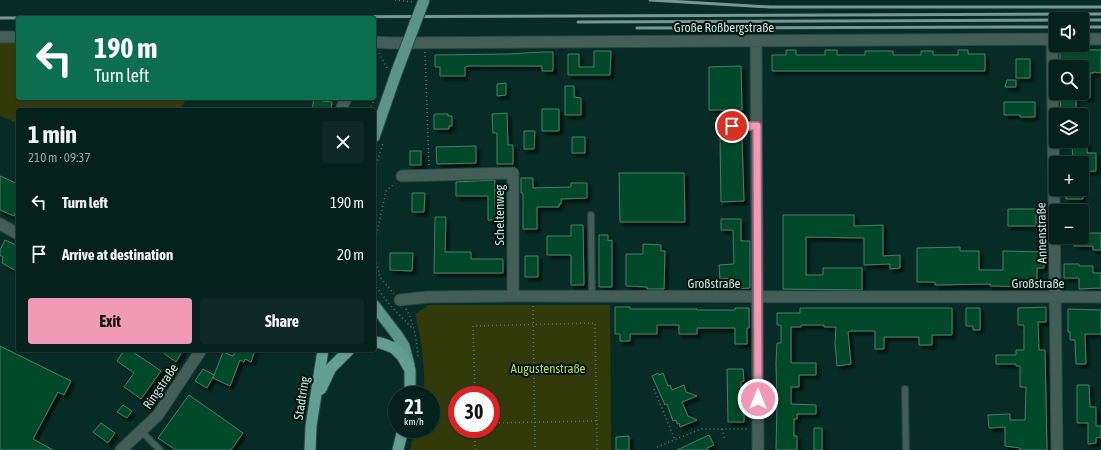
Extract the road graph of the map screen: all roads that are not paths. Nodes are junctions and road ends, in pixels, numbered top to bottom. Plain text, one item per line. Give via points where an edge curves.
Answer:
1 (424, 0) edge
2 (16, 36) edge
3 (0, 37) edge
4 (1049, 39) edge
5 (1089, 39) edge
6 (1101, 39) edge
7 (756, 41) junction
8 (376, 47) edge
9 (1054, 52) edge
10 (757, 126) junction
11 (719, 127) dead end
12 (376, 130) edge
13 (402, 176) road end
14 (591, 215) dead end
15 (0, 224) edge
16 (16, 233) edge
17 (513, 296) junction
18 (592, 296) junction
19 (757, 297) junction
20 (1056, 297) junction
21 (1101, 297) edge
22 (400, 300) road end
23 (376, 308) edge
24 (376, 342) edge
25 (199, 352) edge
26 (323, 352) edge
27 (346, 352) edge
28 (410, 370) junction
29 (410, 386) edge
30 (905, 389) dead end
31 (311, 426) junction
32 (141, 431) junction
33 (401, 438) edge
34 (121, 450) edge
35 (160, 450) edge
36 (310, 450) edge
37 (398, 450) edge
38 (758, 450) edge
39 (906, 450) edge
40 (1057, 450) edge

1 - 12 main road, bridge via 392,70
2 - 3 street
4 - 7 street, Große Roßbergstraße
5 - 6 street
7 - 8 street, Große Roßbergstraße via 425,42 392,43
7 - 10 street
9 - 20 street, Annenstraße
10 - 11 lane
10 - 19 street
13 - 17 street, Scheltenweg via 513,173
14 - 18 lane
15 - 16 street
17 - 18 street, Großstraße
17 - 22 street, Großstraße via 427,297
18 - 19 street, Großstraße
19 - 20 street, Großstraße
19 - 38 street
20 - 21 street, Großstraße
20 - 40 street, Annenstraße
23 - 28 main road via 404,346
24 - 28 highway via 394,348
25 - 32 street, Ringstraße via 158,415
26 - 31 highway, Stadtring
27 - 31 highway via 331,368 321,389
28 - 29 highway
30 - 39 lane
31 - 36 highway, Stadtring
32 - 34 street, Ringstraße
32 - 35 lane
33 - 37 highway

